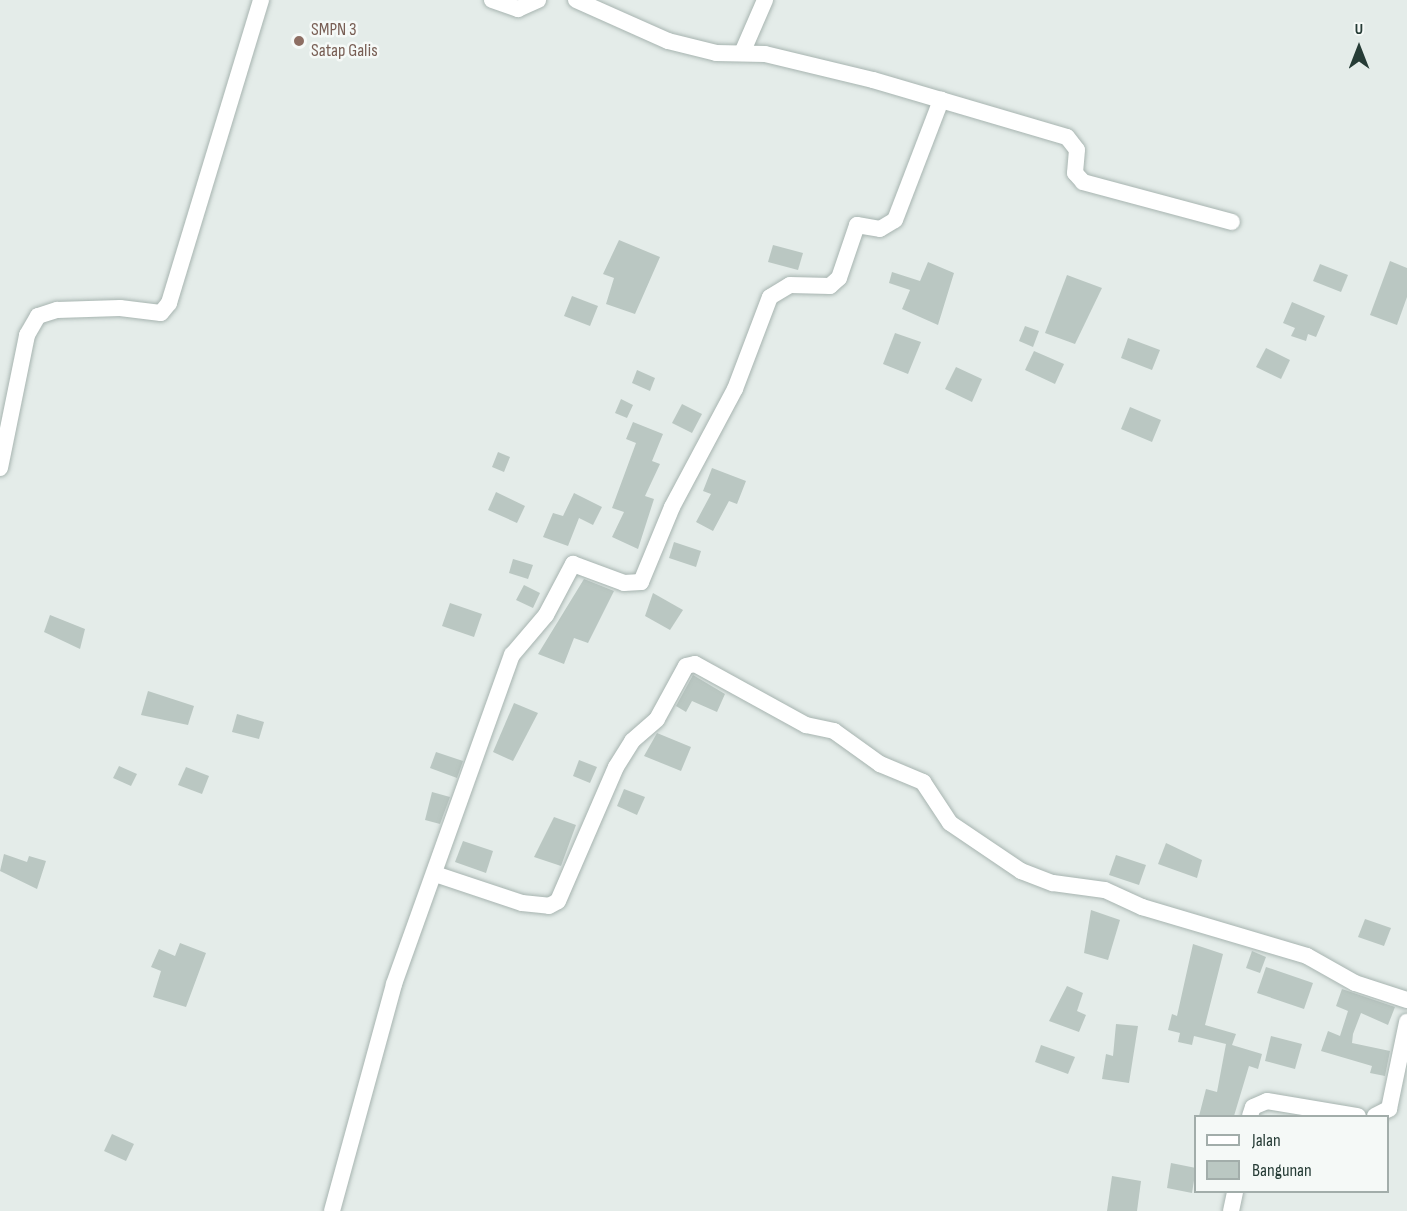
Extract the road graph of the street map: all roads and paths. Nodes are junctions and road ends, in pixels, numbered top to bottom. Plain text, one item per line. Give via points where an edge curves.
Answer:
1 (261, 0) edge
2 (492, 0) edge
3 (538, 0) edge
4 (576, 0) edge
5 (765, 0) edge
6 (742, 53) junction
7 (941, 100) junction
8 (1232, 222) dead end
9 (0, 468) edge
10 (435, 874) junction
11 (1407, 1000) edge
12 (1407, 1022) edge
13 (1250, 1115) edge
14 (1352, 1115) edge
15 (1377, 1115) edge
16 (1235, 1193) edge
17 (332, 1211) edge
18 (1231, 1211) edge

1 - 9 street via 169,303 161,313 120,308 57,310 38,316 27,335
2 - 3 street via 518,9
4 - 6 street via 668,41 716,53
5 - 6 street
6 - 7 street
7 - 8 street via 1074,142 1075,173 1083,182
7 - 10 street via 895,220 880,229 857,225 839,278 830,286 790,285 770,297 735,389 672,507 641,582 624,583 579,564 568,567 546,615 505,670
10 - 11 street via 522,903 549,906 558,901 616,767 632,741 657,719 686,666 695,664 806,724 834,731 880,764 923,782 950,823 1022,871 1053,883 1105,890 1142,907 1306,956 1355,983
10 - 17 street via 394,984
12 - 15 street via 1389,1109
13 - 14 street via 1253,1107 1267,1101
16 - 18 street

